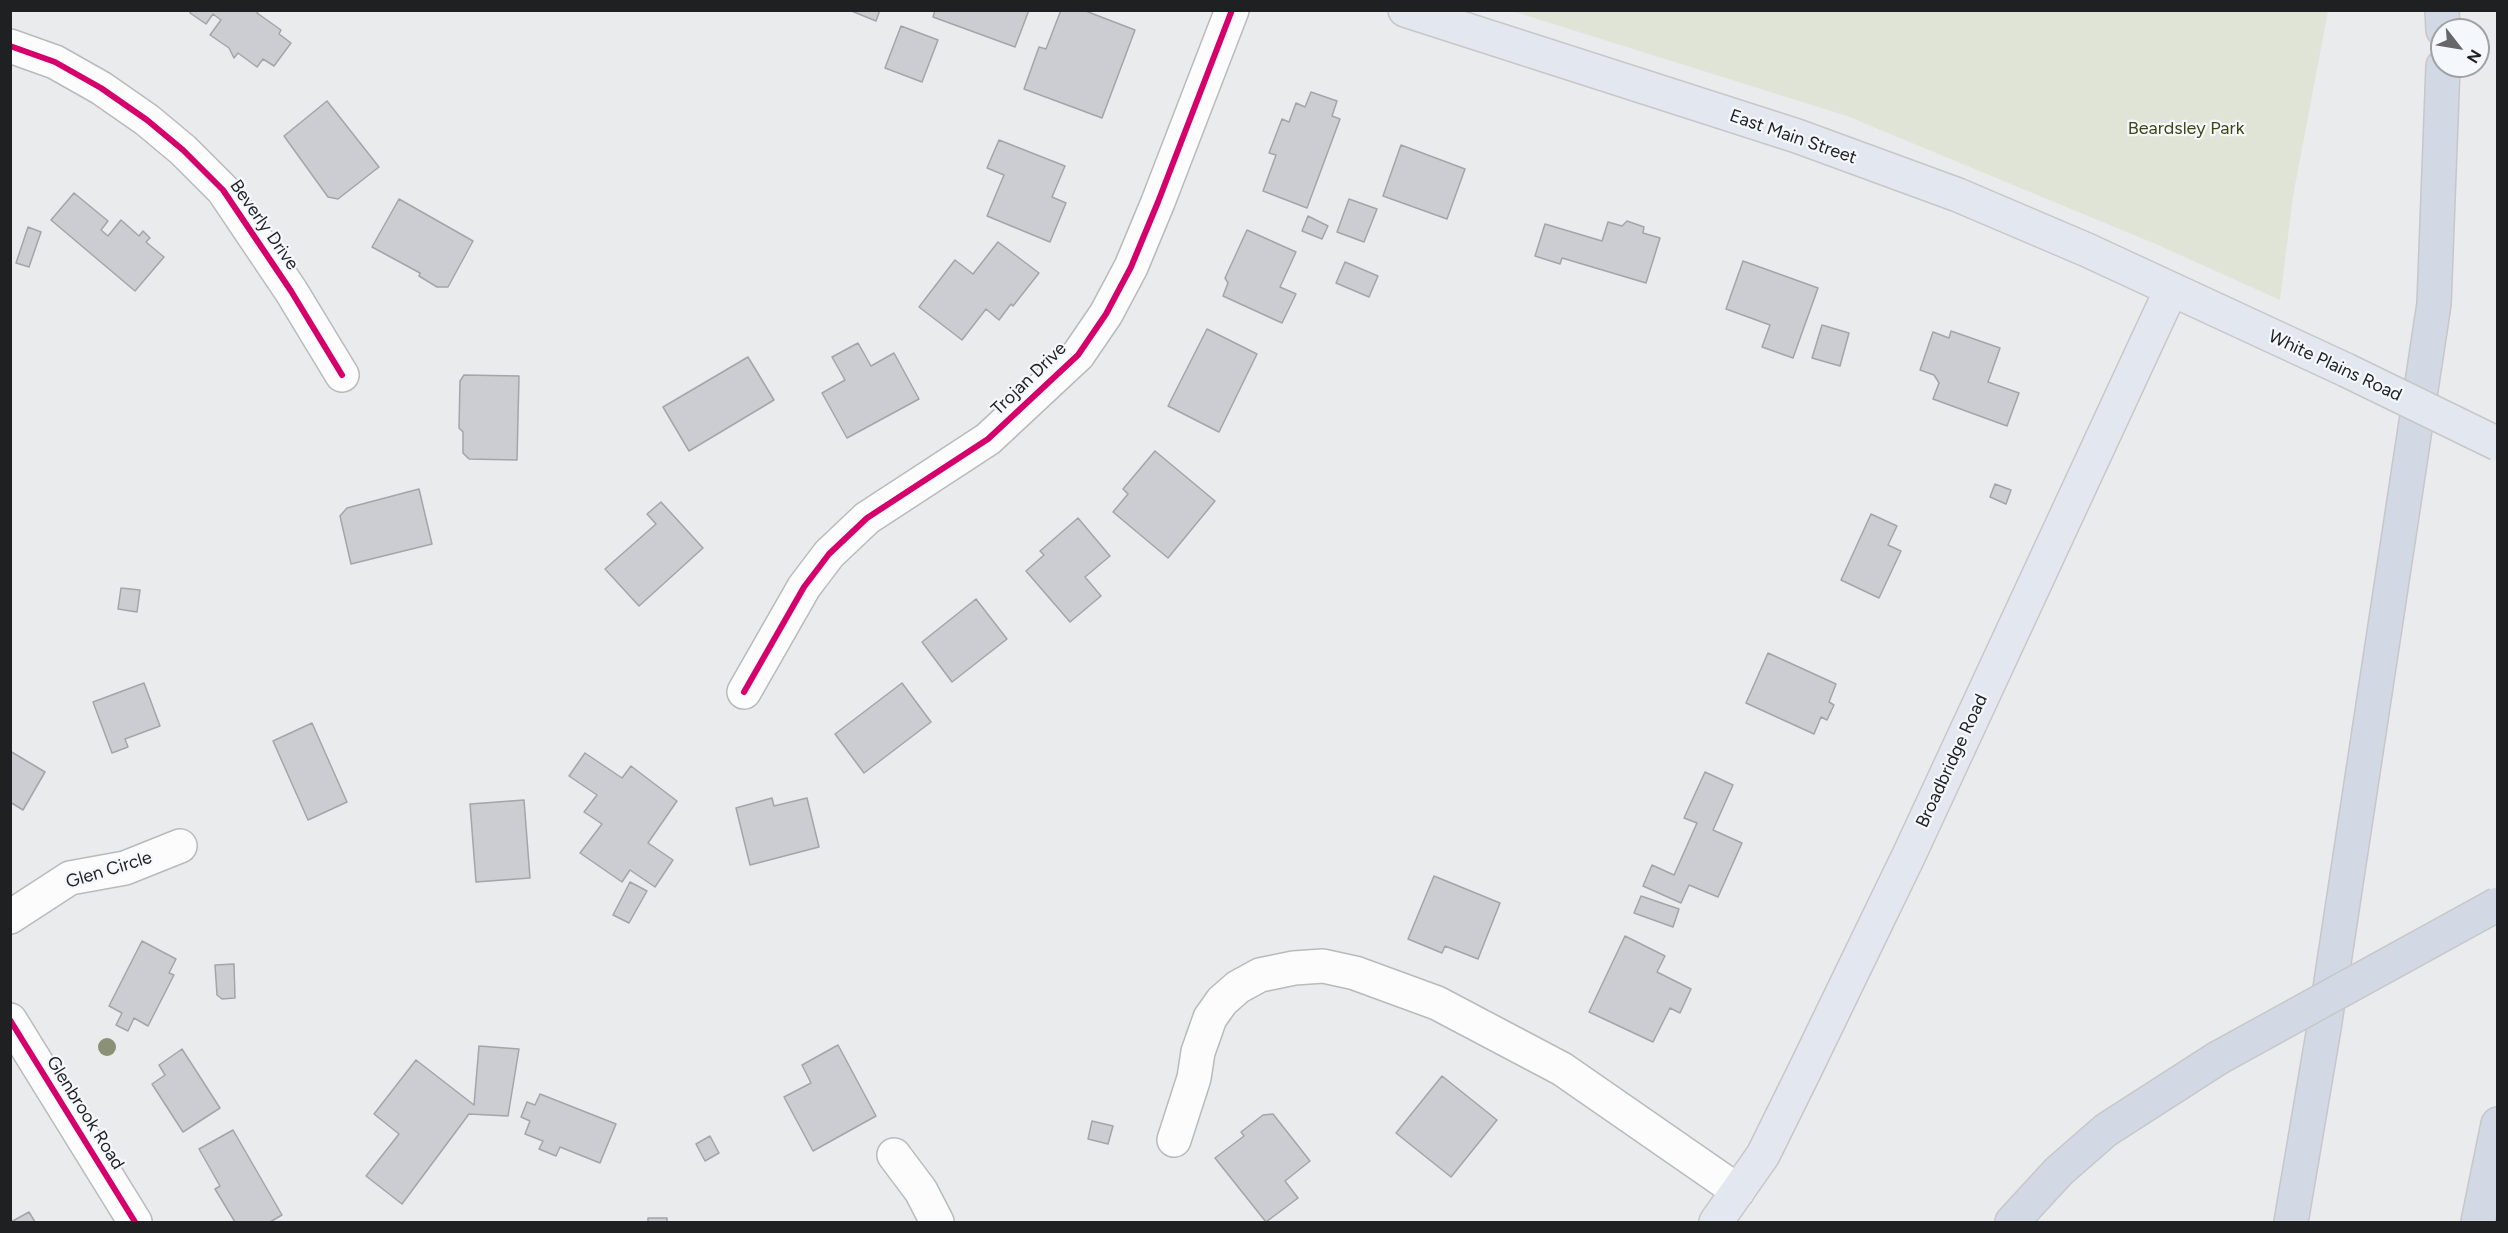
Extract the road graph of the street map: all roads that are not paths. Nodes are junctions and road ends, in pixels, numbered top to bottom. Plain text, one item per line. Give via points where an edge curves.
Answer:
1 (1232, 10) edge
2 (1405, 10) edge
3 (10, 46) edge
4 (2443, 78) edge
5 (2171, 290) junction
6 (342, 375) dead end
7 (2498, 444) edge
8 (744, 692) dead end
9 (180, 846) dead end
10 (2498, 904) edge
11 (10, 916) edge
12 (10, 1020) edge
13 (2498, 1124) edge
14 (1174, 1140) dead end
15 (894, 1155) dead end
16 (1738, 1191) junction
17 (135, 1222) edge
18 (937, 1222) edge
19 (1716, 1222) edge
20 (2012, 1222) edge
21 (2291, 1222) edge
22 (2478, 1222) edge

1 - 8 street, Trojan Drive via 1131,267 1078,355 988,439 867,519 829,554 804,587
2 - 5 main road, East Main Street via 1797,136 1958,195
3 - 6 street, Beverly Drive via 55,62 101,88 183,150 229,199
4 - 21 highway via 2434,304
5 - 7 main road, White Plains Road, bridge
5 - 16 main road, Broadbridge Road via 1909,855 1763,1155
9 - 11 street, Glen Circle via 125,868 70,878
10 - 20 highway, bridge via 2218,1058 2106,1130 2059,1171
12 - 17 street, Glenbrook Road
13 - 22 highway
14 - 16 street via 1198,1052 1210,1018 1222,1001 1260,975 1323,966 1355,973 1437,1003 1562,1069
15 - 18 street via 921,1191
16 - 19 main road, Broadbridge Road

